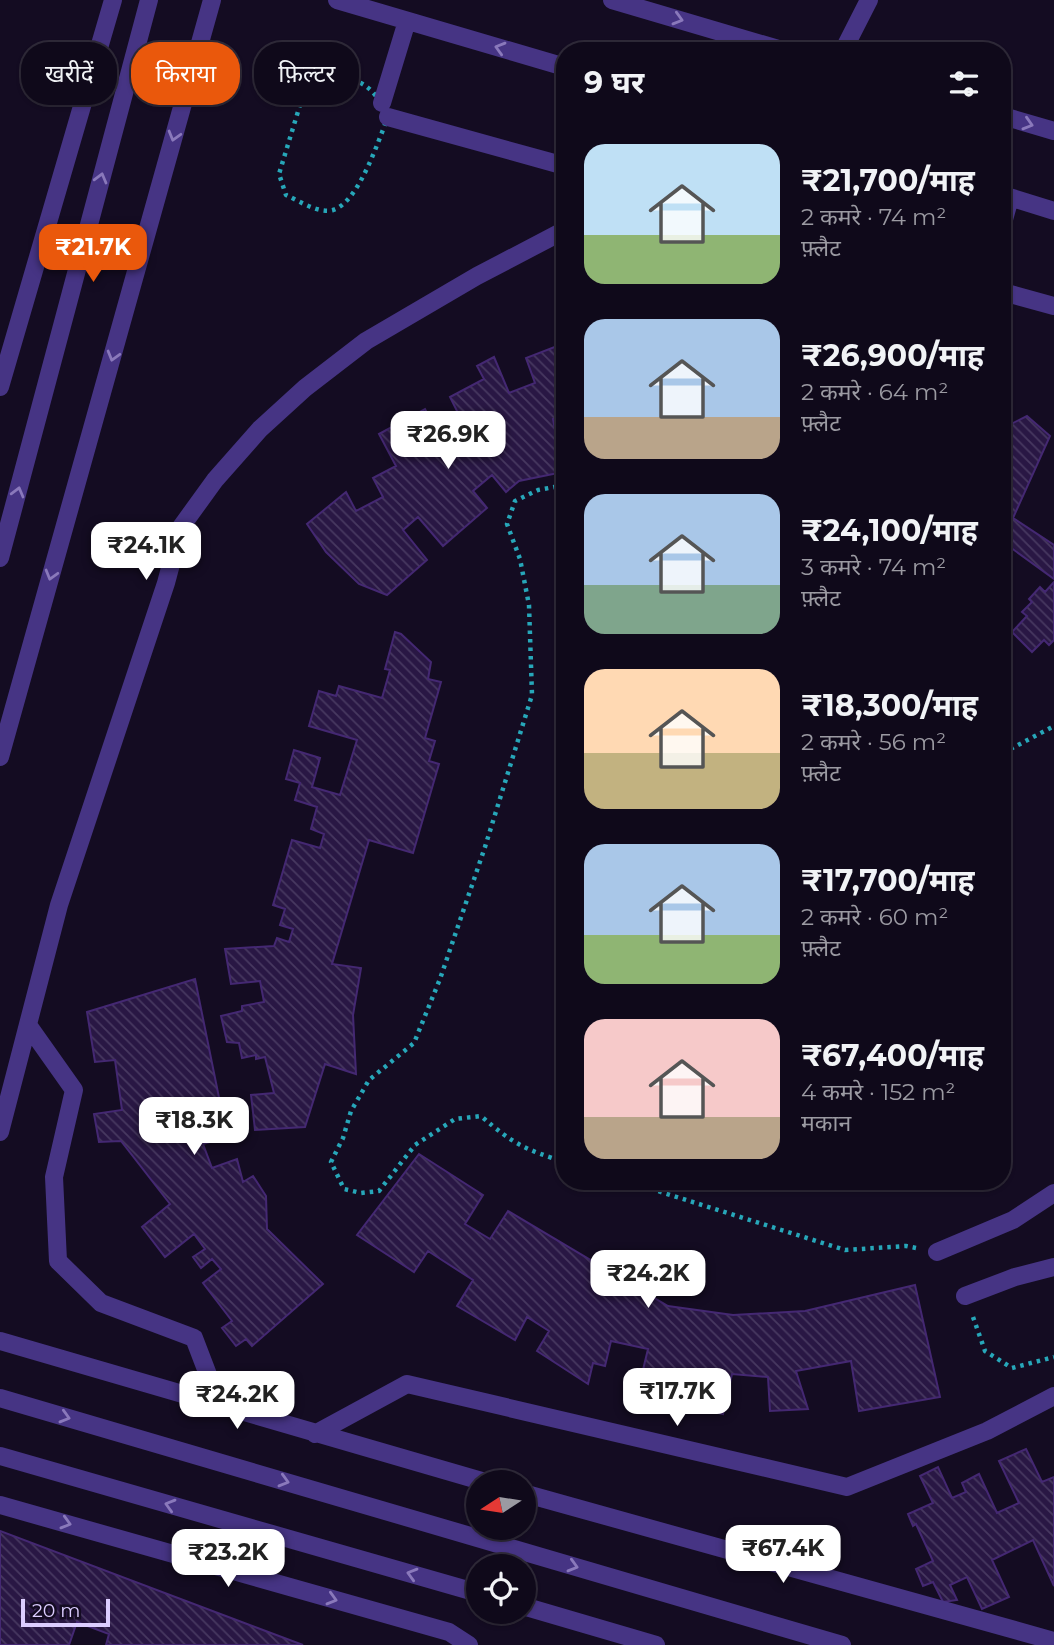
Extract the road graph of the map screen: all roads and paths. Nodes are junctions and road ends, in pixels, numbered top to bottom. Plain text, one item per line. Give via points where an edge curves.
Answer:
1 (113, 0) edge
2 (149, 0) edge
3 (212, 0) edge
4 (337, 0) edge
5 (612, 0) edge
6 (869, 0) edge
7 (407, 20) junction
8 (754, 42) edge
9 (848, 42) edge
10 (556, 64) edge
11 (385, 110) junction
12 (1011, 118) edge
13 (1054, 131) edge
14 (556, 163) edge
15 (1011, 198) edge
16 (1054, 211) edge
17 (556, 235) edge
18 (1011, 294) edge
19 (1054, 306) edge
20 (0, 387) edge
21 (556, 487) edge
22 (0, 558) edge
23 (1054, 726) edge
24 (1011, 749) edge
25 (0, 757) edge
26 (28, 1025) junction
27 (0, 1132) edge
28 (556, 1159) edge
29 (654, 1190) edge
30 (1054, 1193) edge
31 (845, 1250) dead end
32 (937, 1252) dead end
33 (1054, 1267) edge
34 (965, 1296) dead end
35 (0, 1341) edge
36 (1054, 1396) edge
37 (0, 1398) edge
38 (220, 1406) junction
39 (315, 1434) junction
40 (0, 1456) edge
41 (466, 1477) edge
42 (536, 1497) edge
43 (0, 1504) edge
44 (466, 1590) edge
45 (536, 1610) edge
46 (1054, 1641) edge
47 (469, 1645) edge
48 (656, 1645) edge
49 (842, 1645) edge

1 - 20 street
22 -> 2 street
3 -> 25 street
4 - 7 street
5 -> 8 street
6 - 9 street
10 -> 7 street
7 - 11 street
11 - 11 path via 360,183 342,204 320,210 286,195 279,174 307,82 319,73 356,79
11 - 14 street
12 -> 13 street
15 - 16 street
17 - 26 street via 366,341 305,388 260,429 181,527 59,905
18 - 19 street
21 - 28 path via 515,501 507,524 529,605 532,695 458,926 414,1043 369,1080 331,1163 344,1189 361,1194 379,1191 415,1145 455,1119 481,1116 525,1150
23 - 24 path
26 - 27 street
26 - 38 street via 74,1090 54,1177 58,1261 101,1303 194,1338
29 - 31 path
30 - 32 street via 1013,1220
33 - 34 street
35 - 38 street
36 - 39 street via 987,1431 847,1488 407,1384
37 -> 49 street
38 - 39 street
39 - 41 street
44 -> 40 street
42 - 46 street
43 -> 47 street via 449,1632
45 - 48 street

